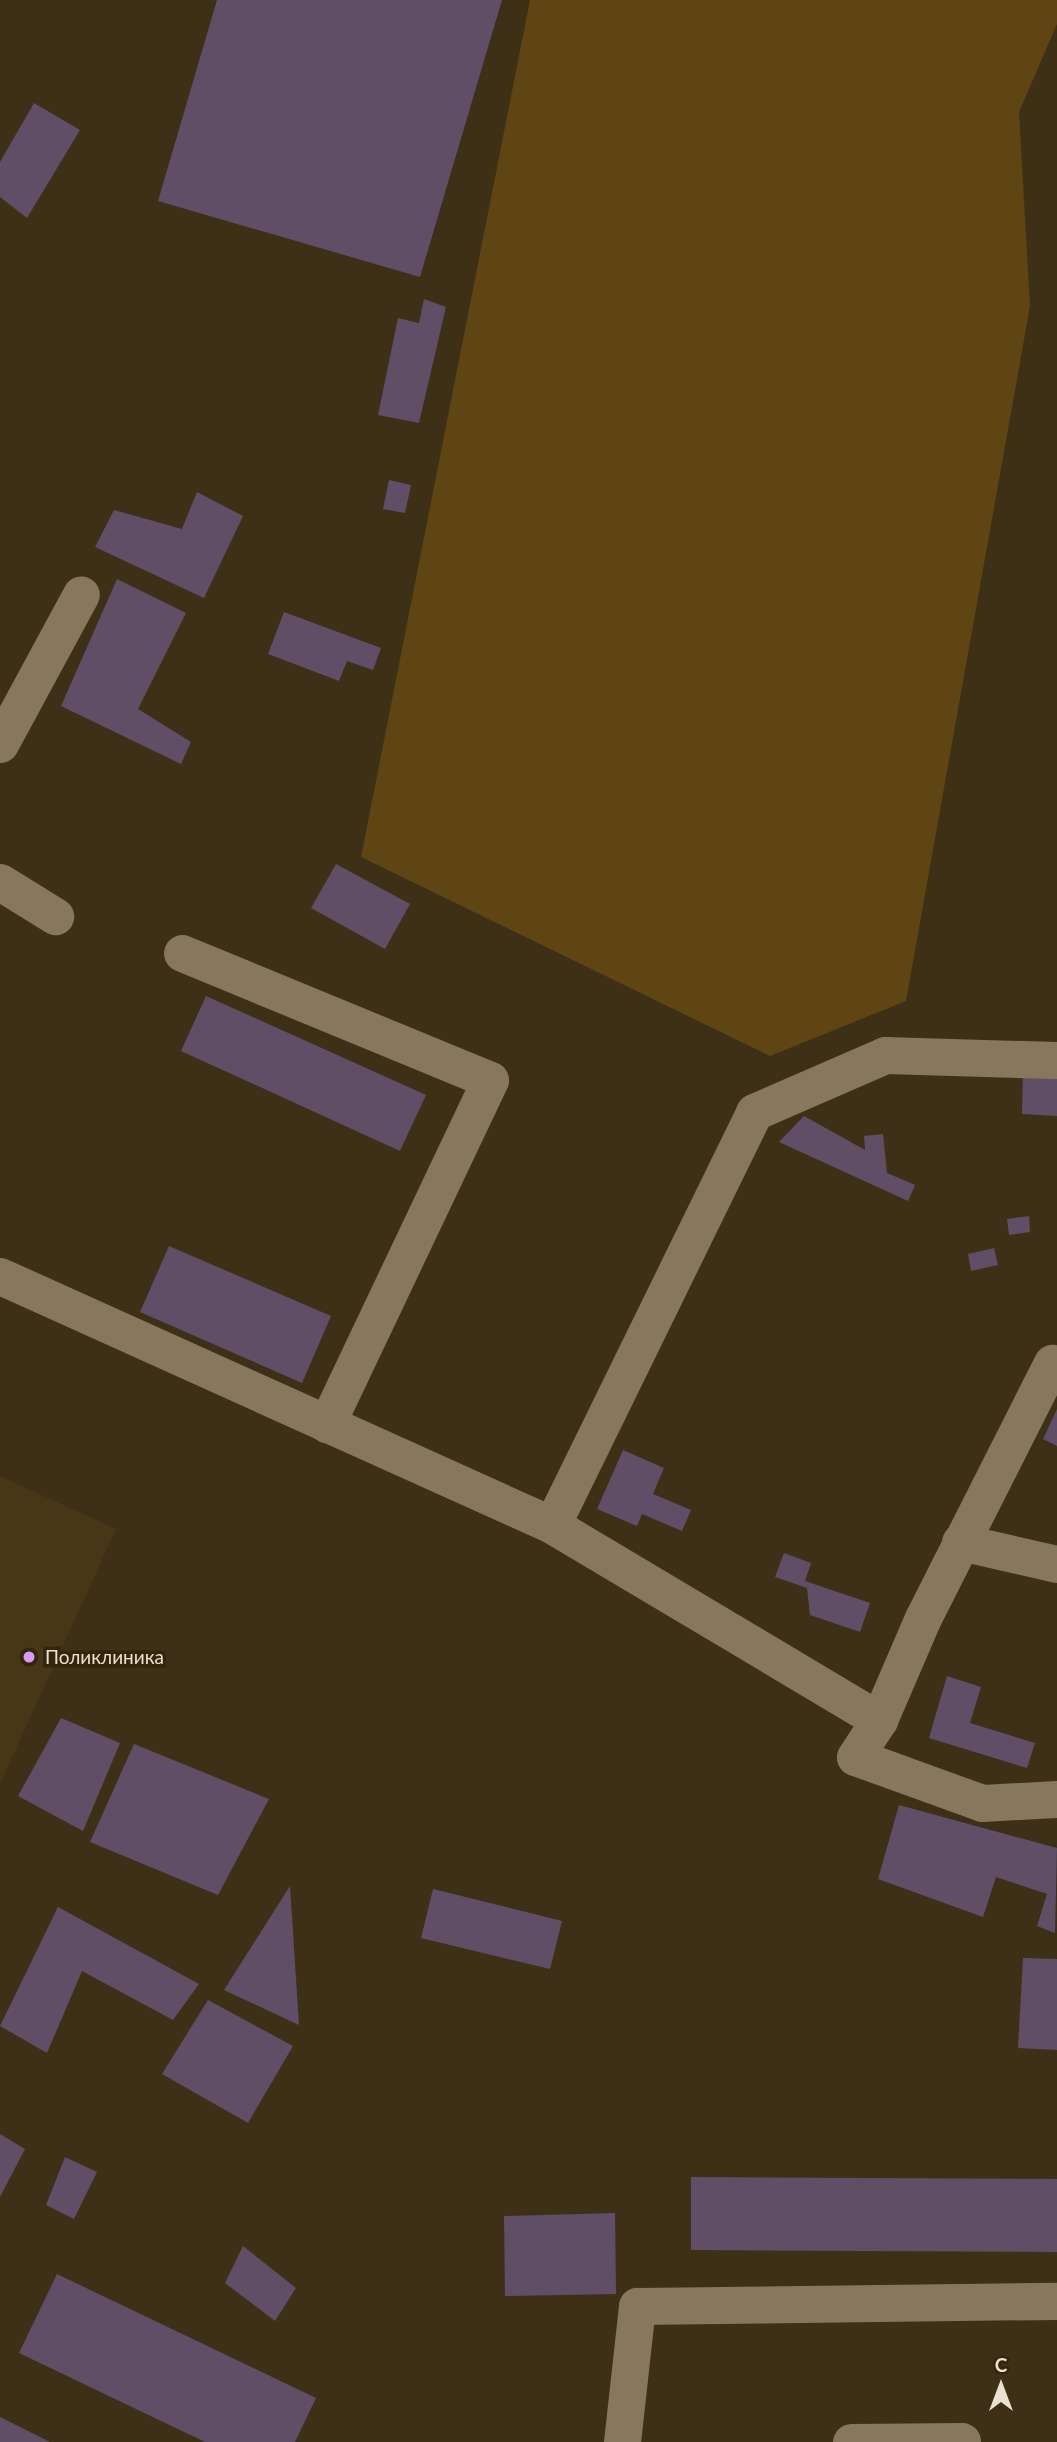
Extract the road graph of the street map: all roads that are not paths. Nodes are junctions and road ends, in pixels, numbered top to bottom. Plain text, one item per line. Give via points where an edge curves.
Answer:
1 (81, 594) dead end
2 (0, 744) edge
3 (0, 882) edge
4 (55, 916) dead end
5 (182, 953) dead end
6 (1057, 1060) edge
7 (0, 1276) edge
8 (1052, 1363) dead end
9 (327, 1424) junction
10 (552, 1525) junction
11 (960, 1542) junction
12 (1057, 1564) edge
13 (880, 1720) junction
14 (1057, 1799) edge
15 (1057, 2301) edge
16 (962, 2441) edge
17 (622, 2442) edge
18 (851, 2442) edge

1 - 2 street
3 - 4 street
5 - 9 street via 490,1080
6 - 10 street via 885,1055 754,1112
7 - 9 street
8 - 11 street
9 - 10 street
10 - 13 street
11 - 12 street
11 - 13 street
13 - 14 street via 855,1757 982,1803
15 - 17 street via 637,2306
16 - 18 street

